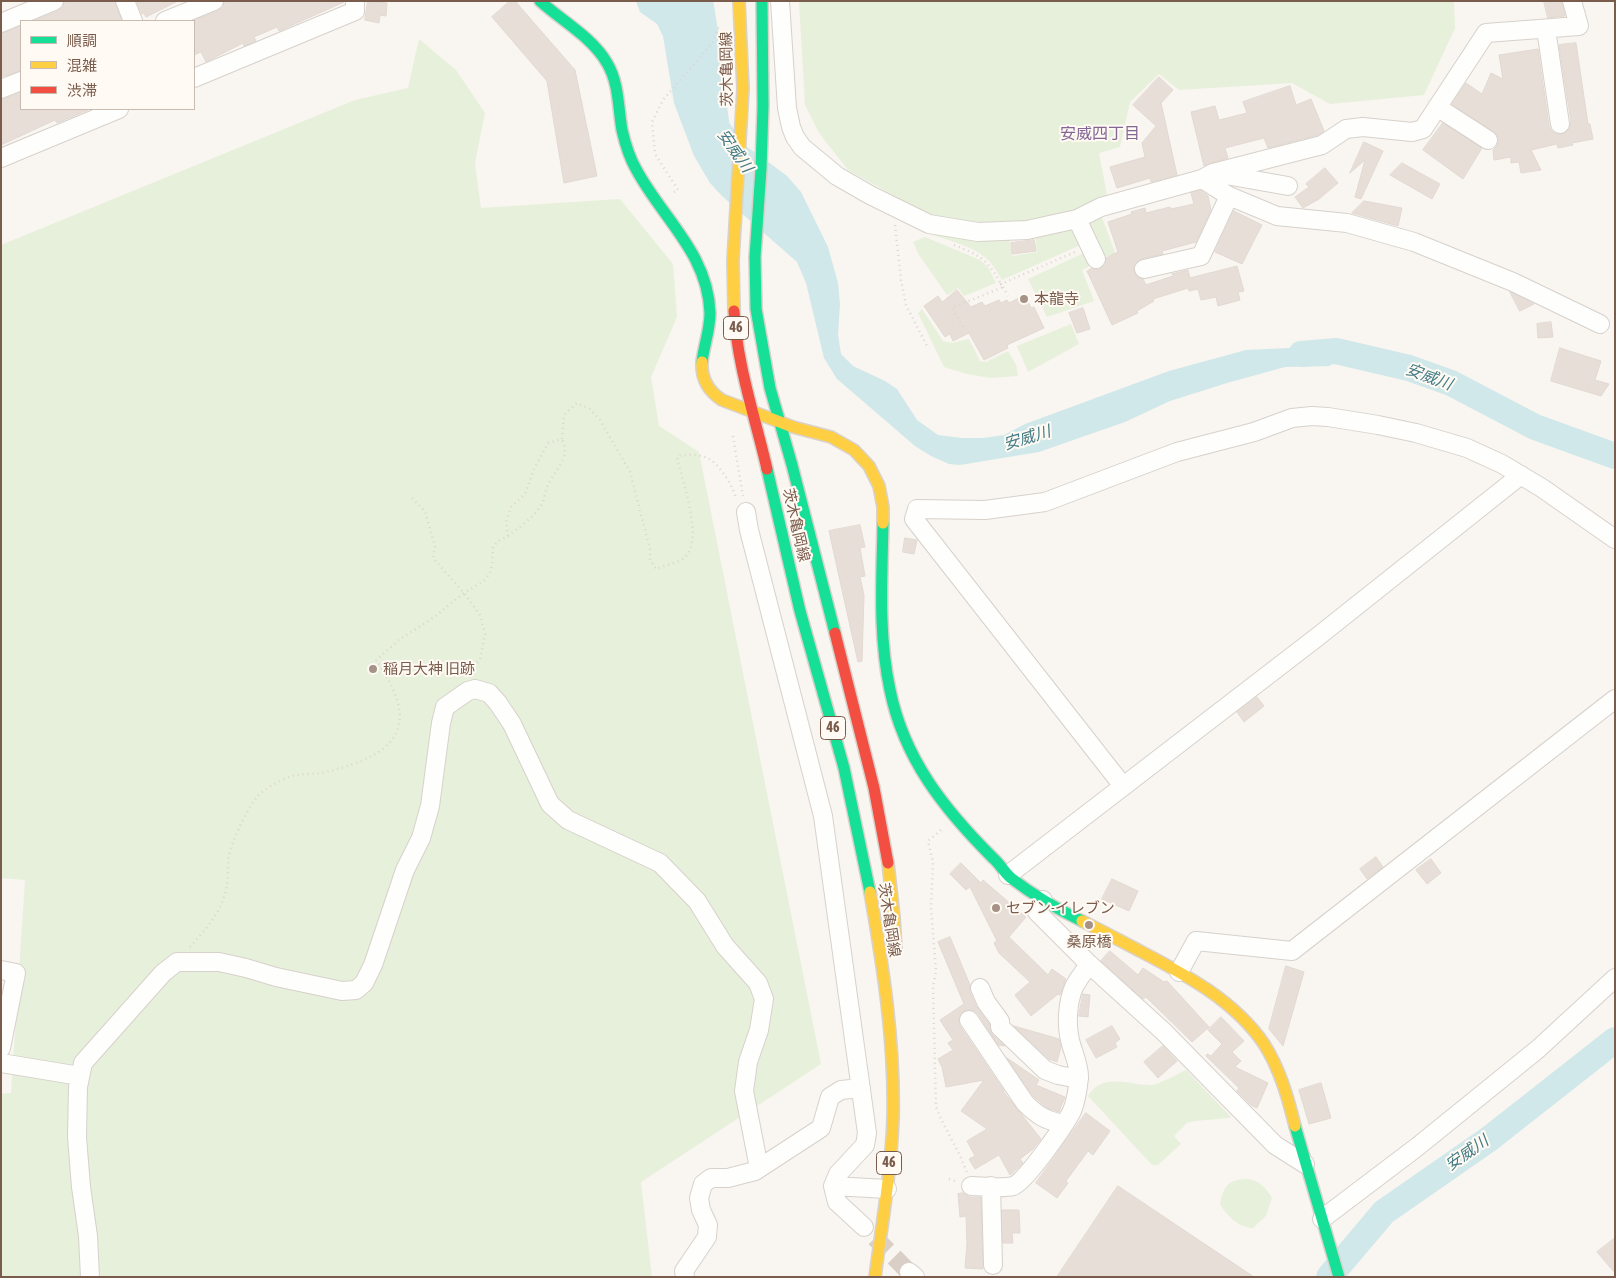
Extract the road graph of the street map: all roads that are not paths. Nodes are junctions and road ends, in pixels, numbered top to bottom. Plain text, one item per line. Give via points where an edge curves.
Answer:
1 (54, 1) edge
2 (125, 1) edge
3 (214, 1) edge
4 (355, 1) edge
5 (540, 1) edge
6 (739, 1) edge
7 (762, 1) edge
8 (780, 1) edge
9 (1572, 1) edge
10 (133, 20) edge
11 (167, 20) edge
12 (1, 23) edge
13 (1546, 29) junction
14 (195, 78) edge
15 (20, 81) edge
16 (1, 90) edge
17 (1437, 108) junction
18 (117, 110) edge
19 (1560, 124) dead end
20 (1488, 140) dead end
21 (1, 158) edge
22 (1207, 176) junction
23 (1288, 186) dead end
24 (1230, 196) junction
25 (1077, 219) junction
26 (1093, 252) road end
27 (1144, 269) dead end
28 (1600, 324) dead end
29 (752, 412) junction
30 (777, 421) junction
31 (1521, 475) junction
32 (746, 512) road end
33 (1615, 539) edge
34 (1615, 699) edge
35 (1123, 786) junction
36 (1008, 875) junction
37 (1043, 900) junction
38 (1089, 964) junction
39 (896, 966) dead end
40 (1, 970) edge
41 (1179, 972) junction
42 (1615, 978) edge
43 (896, 985) dead end
44 (980, 988) dead end
45 (969, 1020) dead end
46 (1, 1048) edge
47 (891, 1049) junction
48 (1, 1062) edge
49 (80, 1076) junction
50 (1079, 1079) junction
51 (861, 1088) junction
52 (1063, 1124) junction
53 (1305, 1164) junction
54 (759, 1168) junction
55 (833, 1186) junction
56 (971, 1186) road end
57 (991, 1186) junction
58 (887, 1189) junction
59 (1323, 1223) junction
60 (864, 1227) tunnel mouth
61 (993, 1265) dead end
62 (90, 1277) edge
63 (685, 1277) edge
64 (875, 1277) edge
65 (1339, 1277) edge

1 - 12 street
2 - 10 street
3 - 11 street
4 - 14 street via 355,11
5 - 29 main road via 587,41 606,62 616,90 627,150 639,175 694,252 704,280 710,318 702,359 704,381 718,398
6 - 29 main road, 茨木亀岡線 / 46 via 742,118 734,280 737,342
7 - 30 main road, 茨木亀岡線 / 46 via 765,91 755,252 756,309
8 - 25 street via 790,127 802,147 837,176 929,224 972,232 1027,230
9 - 13 street via 1579,26
13 - 17 street via 1486,33
13 - 19 street
15 - 16 street
17 - 20 street
17 - 22 street via 1423,129 1412,132 1363,127 1346,129 1322,145
18 - 21 street
22 - 23 street
22 - 24 street
22 - 25 street via 1101,208
24 - 27 street via 1201,256
24 - 28 street via 1277,216 1347,223 1414,242 1513,282
25 - 26 street
29 - 30 main road
29 - 47 main road, 茨木亀岡線 / 46 via 860,839 879,945
30 - 36 main road via 837,439 857,452 876,478 883,507 882,634 896,717 927,782 962,827
30 - 39 main road, 茨木亀岡線 / 46 via 792,465 867,757 892,895
31 - 33 street
31 - 35 street
31 - 35 street via 1480,453 1443,440 1378,425 1312,416 1292,418 1254,432 1177,452 1044,502 985,510 917,509 914,519
32 - 51 street via 824,816
34 - 41 street via 1292,951 1196,941
35 - 36 street
36 - 37 main road
37 - 38 street via 1038,912
37 - 41 main road
38 - 50 street via 1074,987 1070,1002 1068,1028
38 - 53 street via 1164,1032 1275,1146
40 - 46 street via 16,973
41 - 53 main road via 1227,1003 1255,1032 1270,1056 1289,1103
42 - 59 street via 1530,1055
43 - 47 main road, 茨木亀岡線 / 46
44 - 50 street via 1000,1021 1000,1027 1038,1064 1058,1075
45 - 52 street via 1025,1103 1046,1120
47 - 58 main road, 茨木亀岡線 / 46 via 894,1097
48 - 49 street
49 - 54 street via 82,1063 163,973 177,962 220,962 342,991 356,990 364,983 405,870 421,838 430,806 445,707 475,689 489,693 512,724 550,804 568,820 660,863 697,901 725,946 758,983 764,999 744,1091
49 - 62 street via 77,1136
50 - 52 street via 1072,1111
51 - 54 street via 841,1090 830,1097 821,1128
51 - 55 street via 867,1133 865,1146 838,1174
52 - 57 street via 1020,1183
53 - 59 main road
54 - 63 street via 728,1178 712,1178 703,1184 698,1198 708,1226 707,1237 684,1272
55 - 58 street
55 - 60 street via 837,1202
56 - 57 street
57 - 61 street
58 - 64 main road, 茨木亀岡線 / 46
59 - 65 main road

